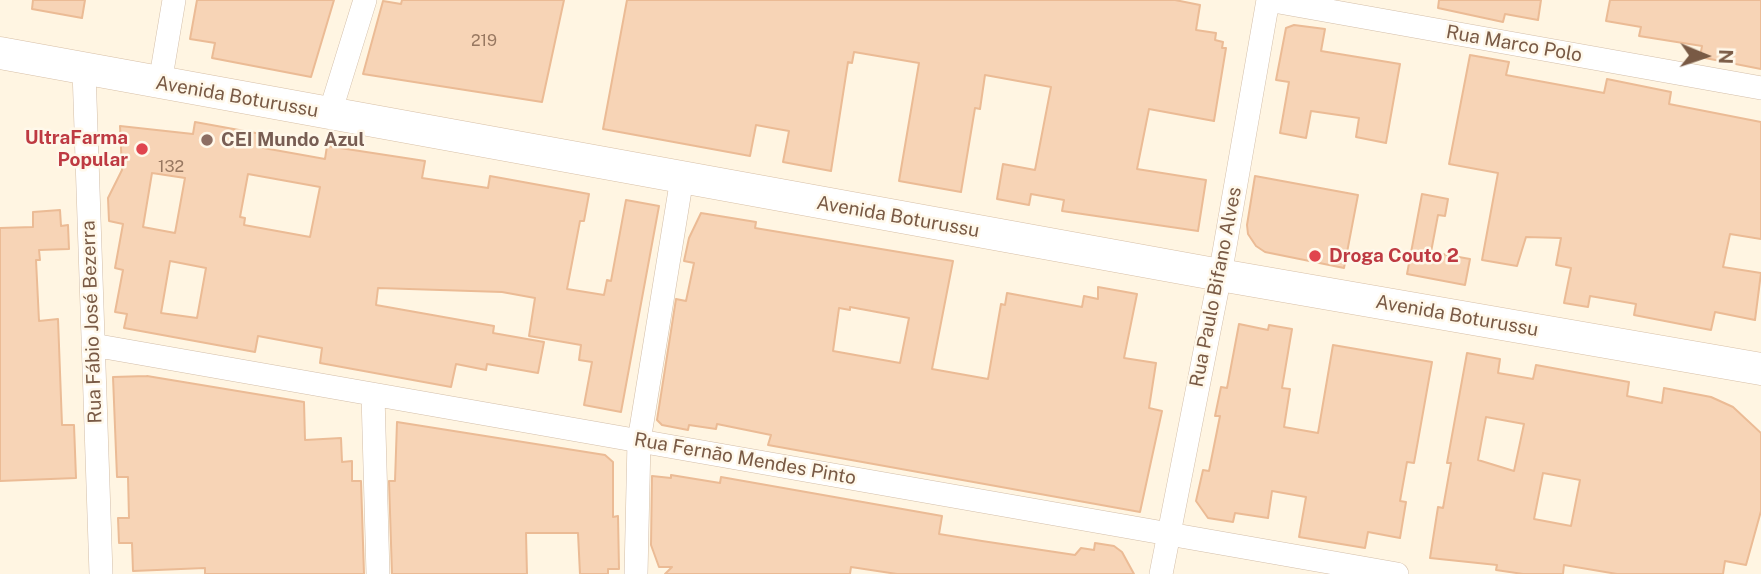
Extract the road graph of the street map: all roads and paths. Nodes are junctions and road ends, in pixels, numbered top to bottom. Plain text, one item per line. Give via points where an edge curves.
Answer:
1 (174, 0) edge
2 (365, 0) edge
3 (1268, 0) edge
4 (0, 53) edge
5 (37, 61) junction
6 (0, 70) edge
7 (84, 70) junction
8 (160, 83) junction
9 (1761, 88) edge
10 (330, 113) junction
11 (682, 178) junction
12 (1220, 275) junction
13 (93, 345) junction
14 (1754, 374) edge
15 (373, 395) junction
16 (639, 441) junction
17 (1168, 533) junction
18 (101, 574) edge
19 (378, 574) edge
20 (636, 574) edge
21 (1161, 574) edge
22 (1397, 574) edge

1 - 8 street
2 - 10 street
3 - 9 street, Rua Marco Polo
3 - 12 street, Rua Paulo Bifano Alves
4 - 5 main road, Avenida Boturussu
5 - 6 main road, Avenida Boturussu
5 - 7 main road, Avenida Boturussu
7 - 8 main road, Avenida Boturussu
7 - 13 street, Rua Fábio José Bezerra
8 - 10 main road, Avenida Boturussu
10 - 11 main road, Avenida Boturussu
11 - 12 main road, Avenida Boturussu
11 - 16 street
12 - 14 main road, Avenida Boturussu
12 - 17 street, Rua Paulo Bifano Alves
13 - 15 street, Rua Fernão Mendes Pinto
13 - 18 street, Rua Fábio José Bezerra
15 - 16 street, Rua Fernão Mendes Pinto
15 - 19 street
16 - 17 street, Rua Fernão Mendes Pinto
16 - 20 street
17 - 21 street, Rua Paulo Bifano Alves
17 - 22 street, Rua Fernão Mendes Pinto

